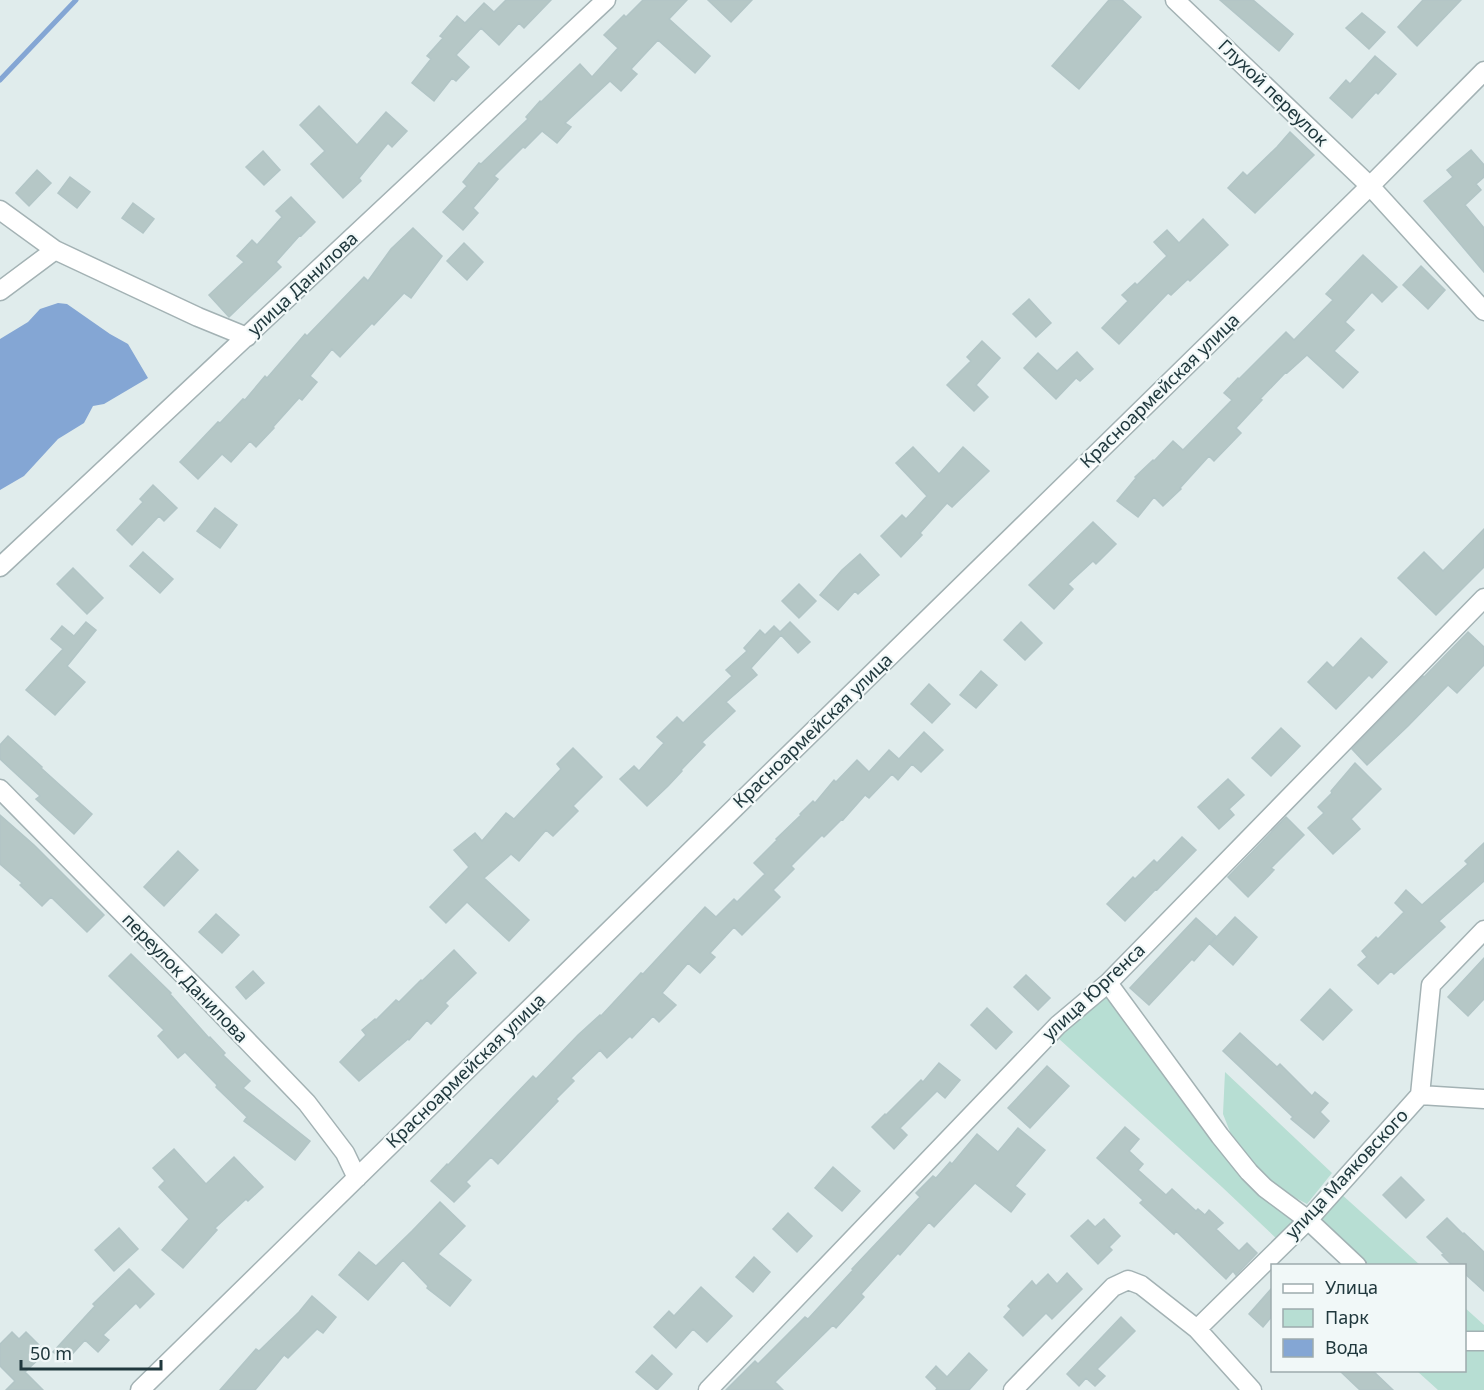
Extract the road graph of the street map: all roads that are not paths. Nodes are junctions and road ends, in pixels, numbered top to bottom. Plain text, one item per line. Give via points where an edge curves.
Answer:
1 (606, 0) edge
2 (1175, 0) edge
3 (1484, 71) edge
4 (1370, 186) junction
5 (0, 210) edge
6 (55, 250) junction
7 (0, 291) edge
8 (1484, 311) edge
9 (247, 337) junction
10 (0, 567) edge
11 (1484, 598) edge
12 (0, 789) edge
13 (1484, 930) edge
14 (1108, 983) junction
15 (1420, 1095) junction
16 (1484, 1099) edge
17 (357, 1178) junction
18 (1308, 1220) junction
19 (1355, 1264) edge
20 (1197, 1329) junction
21 (1466, 1341) edge
22 (1484, 1341) edge
23 (140, 1390) edge
24 (708, 1390) edge
25 (1013, 1390) edge
26 (1252, 1390) edge

1 - 9 street, улица Данилова
2 - 4 street, Глухой переулок
3 - 4 street, Красноармейская улица
4 - 8 street, Глухой переулок
4 - 17 street, Красноармейская улица
5 - 6 street
6 - 7 street
6 - 9 street
9 - 10 street, улица Данилова
11 - 14 street, улица Юргенса
12 - 17 street, переулок Данилова via 307,1103 345,1153
13 - 15 street, улица Маяковского via 1431,985
14 - 18 street via 1249,1172
14 - 24 street, улица Юргенса via 1058,1025
15 - 16 street, улица Маяковского
15 - 18 street, улица Маяковского
17 - 23 street, Красноармейская улица
18 - 19 street
18 - 20 street, улица Маяковского
20 - 25 street via 1141,1285 1128,1280 1113,1287
20 - 26 street
21 - 22 street

